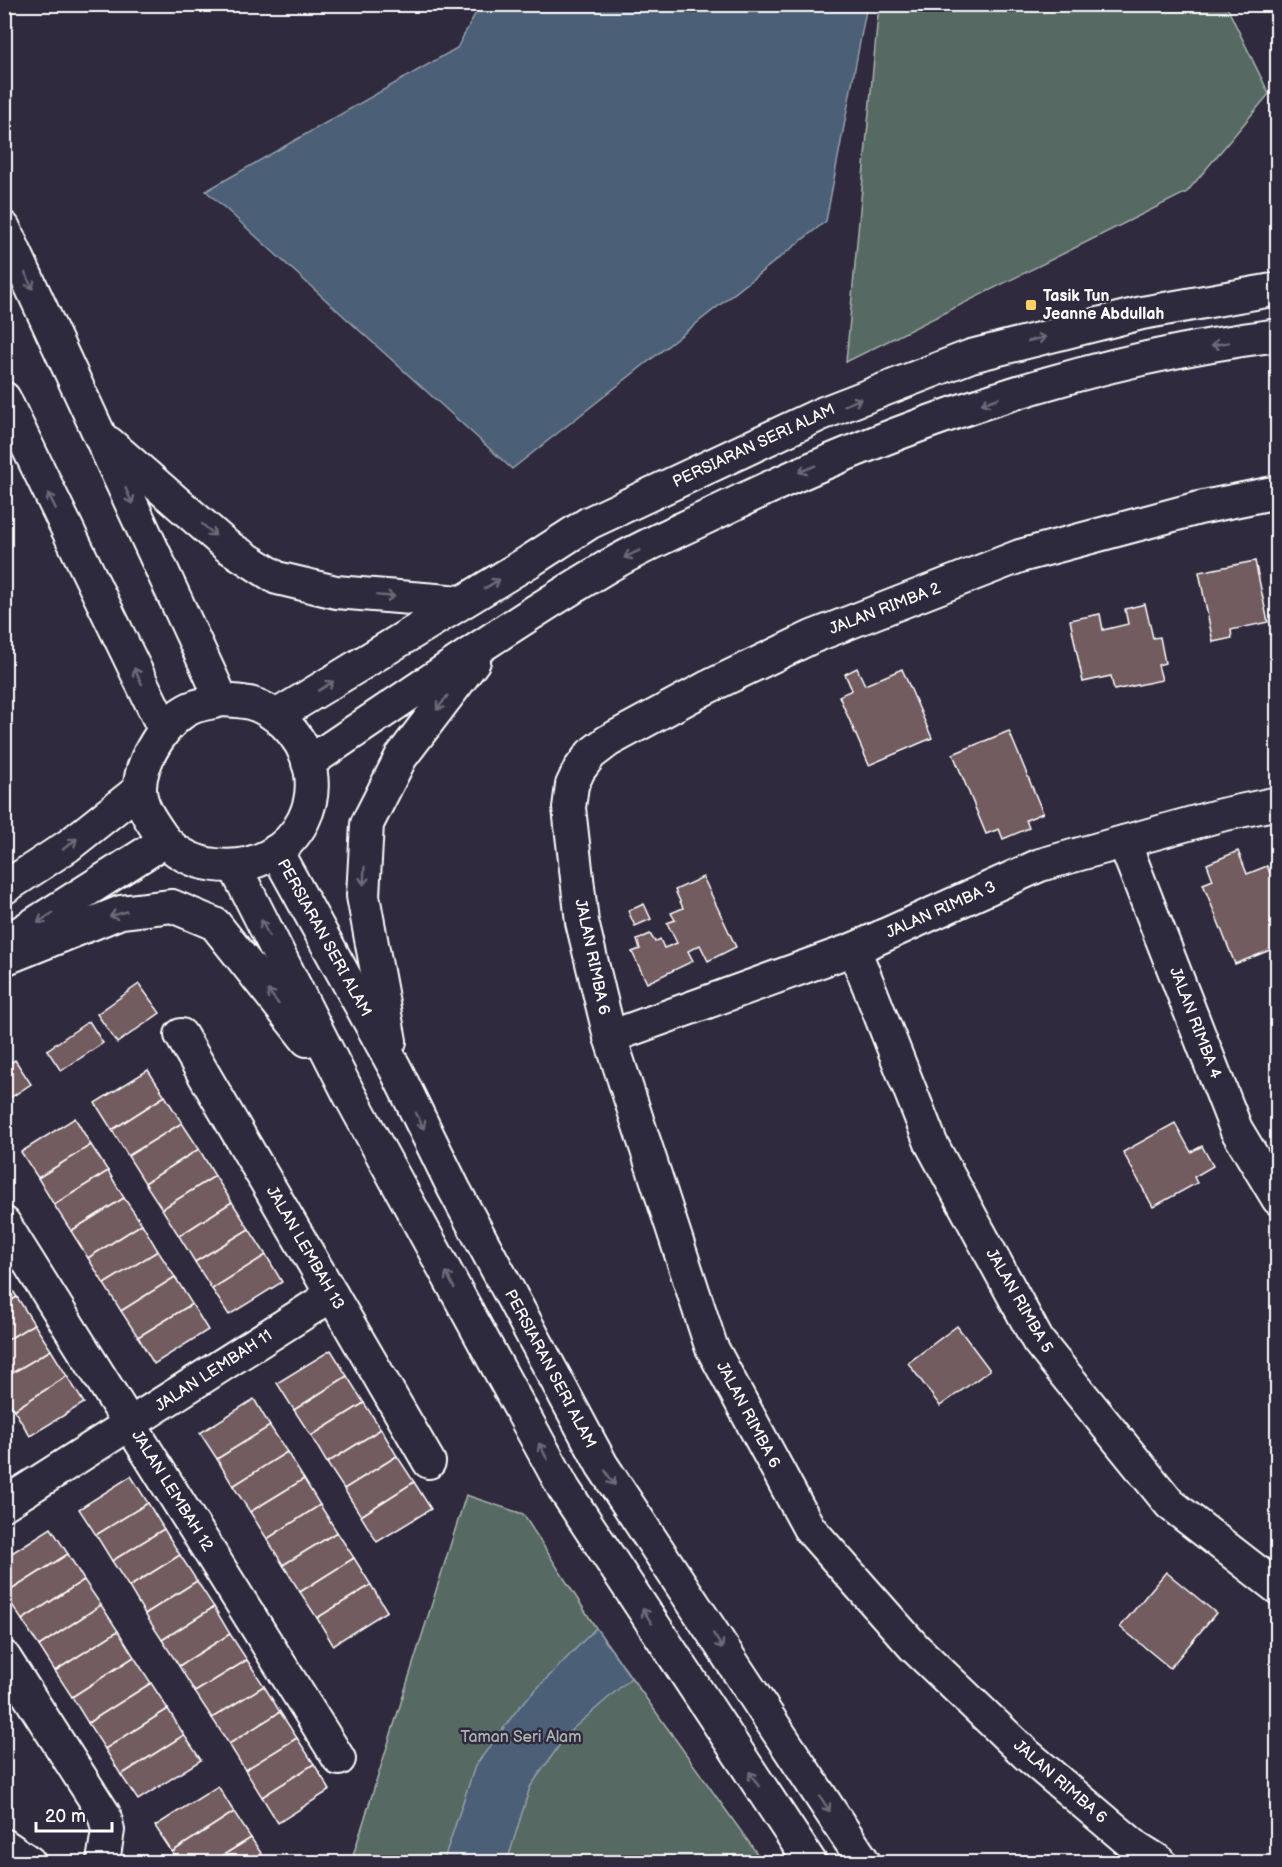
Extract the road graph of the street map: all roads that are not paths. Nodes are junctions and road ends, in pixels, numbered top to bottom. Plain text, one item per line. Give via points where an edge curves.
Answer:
1 (4, 228) edge
2 (1278, 289) edge
3 (1278, 335) edge
4 (4, 398) edge
5 (102, 436) junction
6 (1278, 492) edge
7 (461, 602) junction
8 (490, 640) junction
9 (222, 700) junction
10 (276, 716) junction
11 (164, 729) junction
12 (308, 763) junction
13 (140, 789) junction
14 (1278, 803) edge
15 (570, 830) joint
16 (165, 841) junction
17 (1124, 842) junction
18 (276, 851) junction
19 (235, 867) junction
20 (4, 888) edge
21 (4, 943) edge
22 (854, 949) junction
23 (4, 959) edge
24 (181, 1035) dead end
25 (610, 1037) junction
26 (394, 1068) junction
27 (348, 1092) junction
28 (1278, 1199) edge
29 (4, 1223) edge
30 (332, 1295) junction
31 (130, 1424) junction
32 (429, 1462) dead end
33 (4, 1504) edge
34 (1278, 1588) edge
35 (4, 1657) edge
36 (339, 1759) dead end
37 (4, 1845) edge
38 (29, 1863) edge
39 (103, 1863) edge
40 (810, 1863) edge
41 (864, 1863) edge
42 (1160, 1863) edge

1 -> 5 street
7 -> 2 street, PERSIARAN SERI ALAM via 589,522 821,414 887,388 971,356 1023,342 1142,313
3 -> 8 street via 1147,357 1004,396 846,454 789,477 606,567
11 -> 4 street
5 -> 7 street via 227,546 277,578 336,592
5 -> 9 street
6 - 15 street, JALAN RIMBA 2 via 1199,508 1020,556 812,637 624,731 591,754 572,785
10 -> 7 street, PERSIARAN SERI ALAM
8 - 12 street
8 -> 26 street via 401,757 367,824 363,896
9 - 10 street via 255,704
9 - 11 street via 190,708
10 - 12 street via 304,746
11 - 13 street via 148,757
12 - 18 street via 312,778 309,811 292,839
13 - 16 street via 147,814
20 -> 13 street via 68,846
14 - 17 street, JALAN RIMBA 3
15 - 25 street, JALAN RIMBA 6 via 582,922
16 - 19 street via 202,864
16 -> 21 street
17 - 22 street, JALAN RIMBA 3 via 1040,865
17 - 28 street, JALAN RIMBA 4 via 1236,1129
18 - 19 street via 266,859
18 - 26 street, PERSIARAN SERI ALAM
27 -> 19 street
22 - 25 street, JALAN RIMBA 3
22 - 34 street, JALAN RIMBA 5 via 930,1143 1038,1341 1170,1504
27 -> 23 street via 215,924 172,906 121,912
24 - 30 street, JALAN LEMBAH 13
25 - 42 street, JALAN RIMBA 6 via 711,1346 809,1528 915,1648 1017,1746
26 -> 41 street, PERSIARAN SERI ALAM via 454,1189 602,1465
40 -> 27 street via 564,1489
29 - 31 street, JALAN LEMBAH 12
30 - 31 street, JALAN LEMBAH 11
30 - 32 street, JALAN LEMBAH 13
31 - 33 street, JALAN LEMBAH 11
31 - 36 street, JALAN LEMBAH 12
35 - 39 street via 104,1814 108,1830
37 - 38 street

